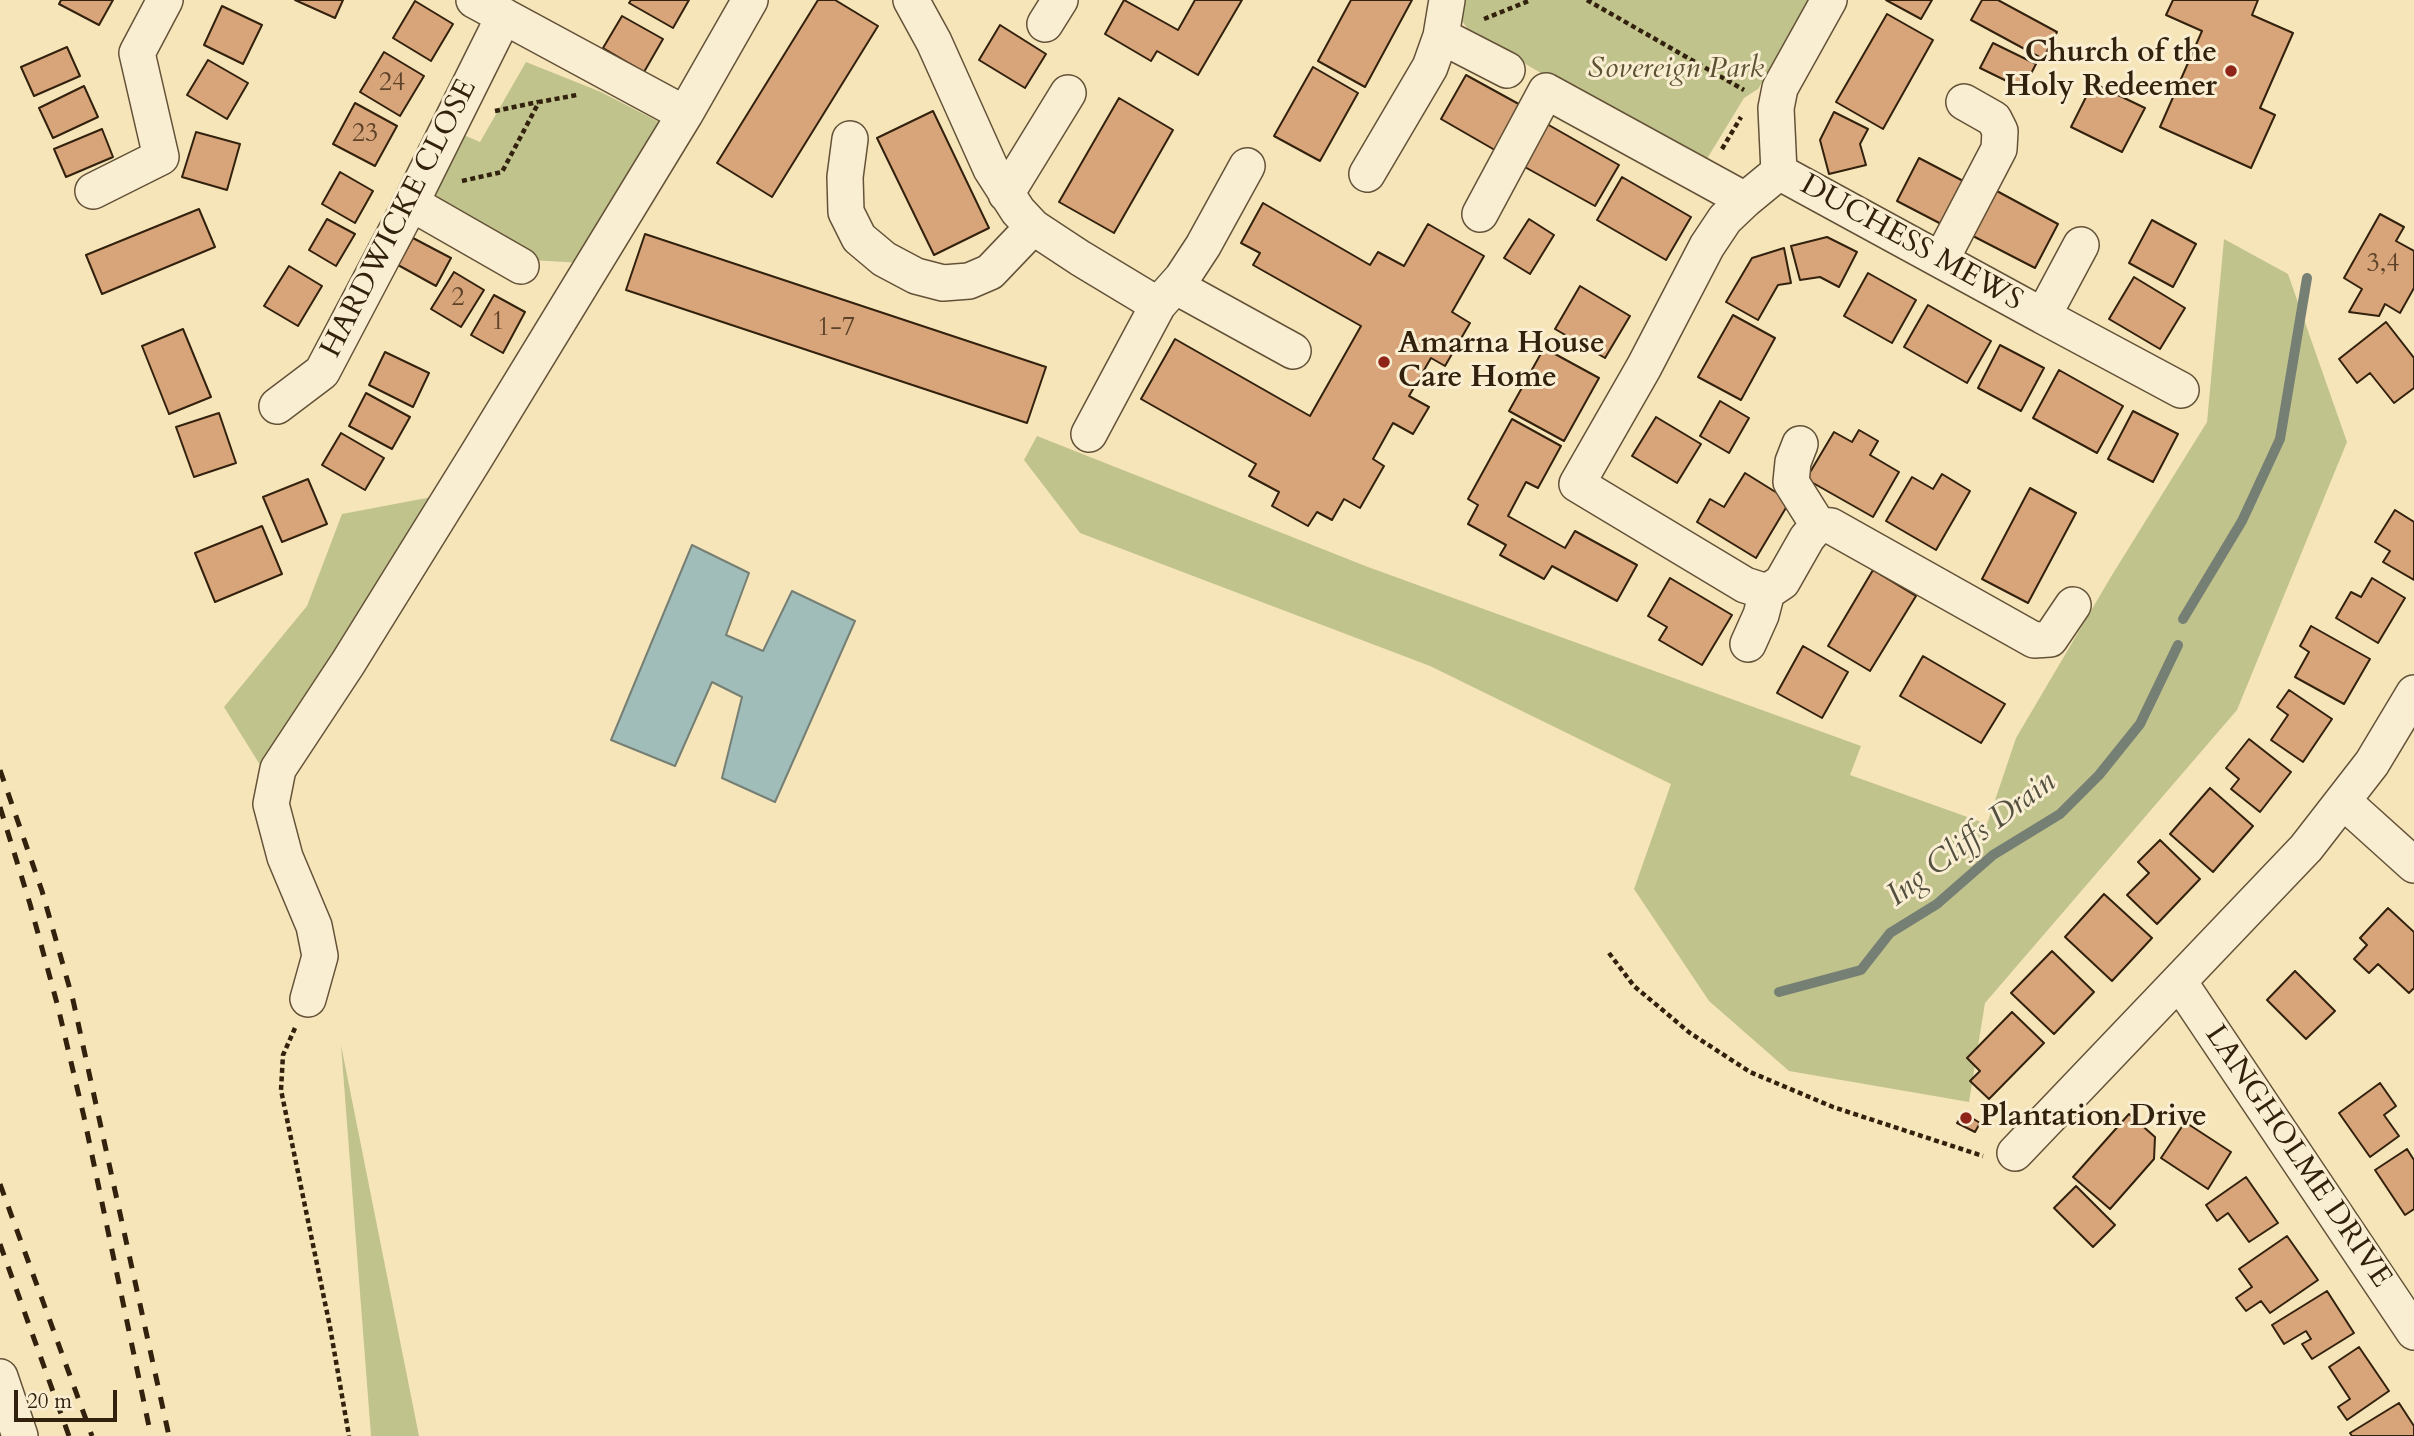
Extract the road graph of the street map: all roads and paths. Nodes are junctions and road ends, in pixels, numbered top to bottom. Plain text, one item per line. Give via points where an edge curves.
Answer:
1 (165, 0) edge
2 (750, 0) edge
3 (911, 0) edge
4 (1447, 0) edge
5 (1587, 0) edge
6 (1829, 0) edge
7 (489, 8) edge
8 (1441, 36) junction
9 (1507, 70) dead end
10 (608, 73) junction
11 (1068, 93) dead end
12 (1765, 102) junction
13 (1965, 102) dead end
14 (685, 114) junction
15 (850, 139) dead end
16 (1247, 166) dead end
17 (1779, 172) junction
18 (1367, 174) dead end
19 (1705, 178) junction
20 (93, 191) dead end
21 (416, 192) junction
22 (1006, 194) junction
23 (1745, 200) junction
24 (1480, 214) dead end
25 (1033, 227) junction
26 (2081, 245) dead end
27 (1941, 260) junction
28 (521, 266) dead end
29 (1167, 296) junction
30 (2043, 316) junction
31 (1293, 351) dead end
32 (2181, 390) dead end
33 (276, 406) dead end
34 (1089, 434) dead end
35 (1800, 444) dead end
36 (1818, 525) junction
37 (1767, 592) junction
38 (2073, 605) dead end
39 (1748, 645) dead end
40 (2414, 693) edge
41 (2343, 801) junction
42 (2414, 865) edge
43 (1609, 953) dead end
44 (2180, 983) junction
45 (308, 999) joint
46 (2015, 1153) joint
47 (2414, 1332) edge
48 (0, 1377) edge
49 (20, 1436) edge
50 (349, 1436) edge

1 - 20 street via 137,53 161,157
2 - 14 street
3 - 22 street
4 - 8 street
5 - 12 path
6 - 12 street via 1780,88
7 - 10 street, HARDWICKE CLOSE
7 - 21 street, HARDWICKE CLOSE
8 - 9 street
8 - 18 street via 1430,67
10 - 14 street, HARDWICKE CLOSE
10 - 21 path via 586,93 539,102 502,172
11 - 22 street
12 - 17 street
12 - 19 path
13 - 27 street via 1994,119 2000,131 1999,149
14 - 45 street via 391,594 278,769 271,804 320,956
15 - 25 street via 846,212 859,238 884,259 916,276 943,283 970,281 990,272
16 - 29 street via 1203,246
17 - 23 street
17 - 27 street, DUCHESS MEWS
19 - 23 street
19 - 24 street via 1546,91
21 - 28 street
21 - 33 street, HARDWICKE CLOSE via 322,372
22 - 25 street
23 - 37 street via 1707,246 1577,484 1745,585
25 - 29 street via 1080,258
26 - 30 street, DUCHESS MEWS
27 - 30 street, DUCHESS MEWS
29 - 31 street
29 - 34 street
30 - 32 street, DUCHESS MEWS
35 - 36 street via 1791,482
36 - 37 street via 1782,582
36 - 38 street via 1831,526 2034,640 2050,639
37 - 39 street
40 - 41 street
41 - 42 street
41 - 44 street via 2306,848
43 - 46 path via 1643,994 1750,1072 1833,1107 1973,1154
44 - 46 street
44 - 47 street, LANGHOLME DRIVE
45 - 50 path via 283,1055 282,1090
48 - 49 street

